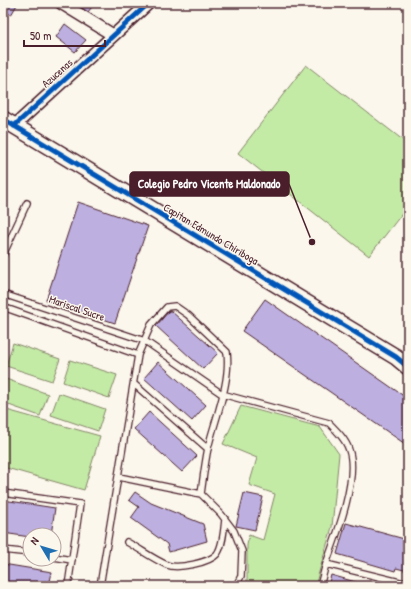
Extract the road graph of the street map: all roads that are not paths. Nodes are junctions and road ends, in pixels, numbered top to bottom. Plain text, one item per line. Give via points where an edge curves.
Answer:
1 (61, 3) edge
2 (149, 3) edge
3 (113, 35) junction
4 (8, 123) edge
5 (27, 203) dead end
6 (3, 255) edge
7 (3, 294) edge
8 (3, 307) edge
9 (145, 341) junction
10 (138, 355) junction
11 (408, 367) edge
12 (134, 384) junction
13 (222, 394) junction
14 (208, 449) junction
15 (118, 477) junction
16 (3, 493) edge
17 (201, 494) junction
18 (225, 519) junction
19 (127, 542) dead end
20 (3, 550) edge
21 (22, 553) edge
22 (62, 558) edge
23 (72, 560) junction
24 (326, 564) junction
25 (408, 584) edge
26 (68, 586) edge
27 (100, 586) edge
28 (236, 586) edge
29 (320, 586) edge

1 - 3 street
2 - 3 street, Azucenas
3 - 4 street, Azucenas
4 - 11 street, Capitan Edmundo Chiriboga via 389,353
5 - 6 lane
7 - 9 lane, Mariscal Sucre
8 - 10 lane
9 - 10 lane
9 - 13 lane, Mariscal Sucre
9 - 13 lane via 151,325 167,307 175,306 227,352 228,363
10 - 12 lane
12 - 14 lane
12 - 15 lane
13 - 14 lane
13 - 24 lane, Mariscal Sucre via 329,423 340,434 349,450 352,468 344,515
14 - 17 lane
15 - 17 lane
15 - 27 lane
16 - 23 lane via 80,504
17 - 18 lane
18 - 19 lane via 217,554 205,562 182,566 168,565
18 - 28 lane via 234,531 242,551 242,576
20 - 21 lane
22 - 23 lane
23 - 26 lane
24 - 25 lane
24 - 29 lane, Mariscal Sucre

